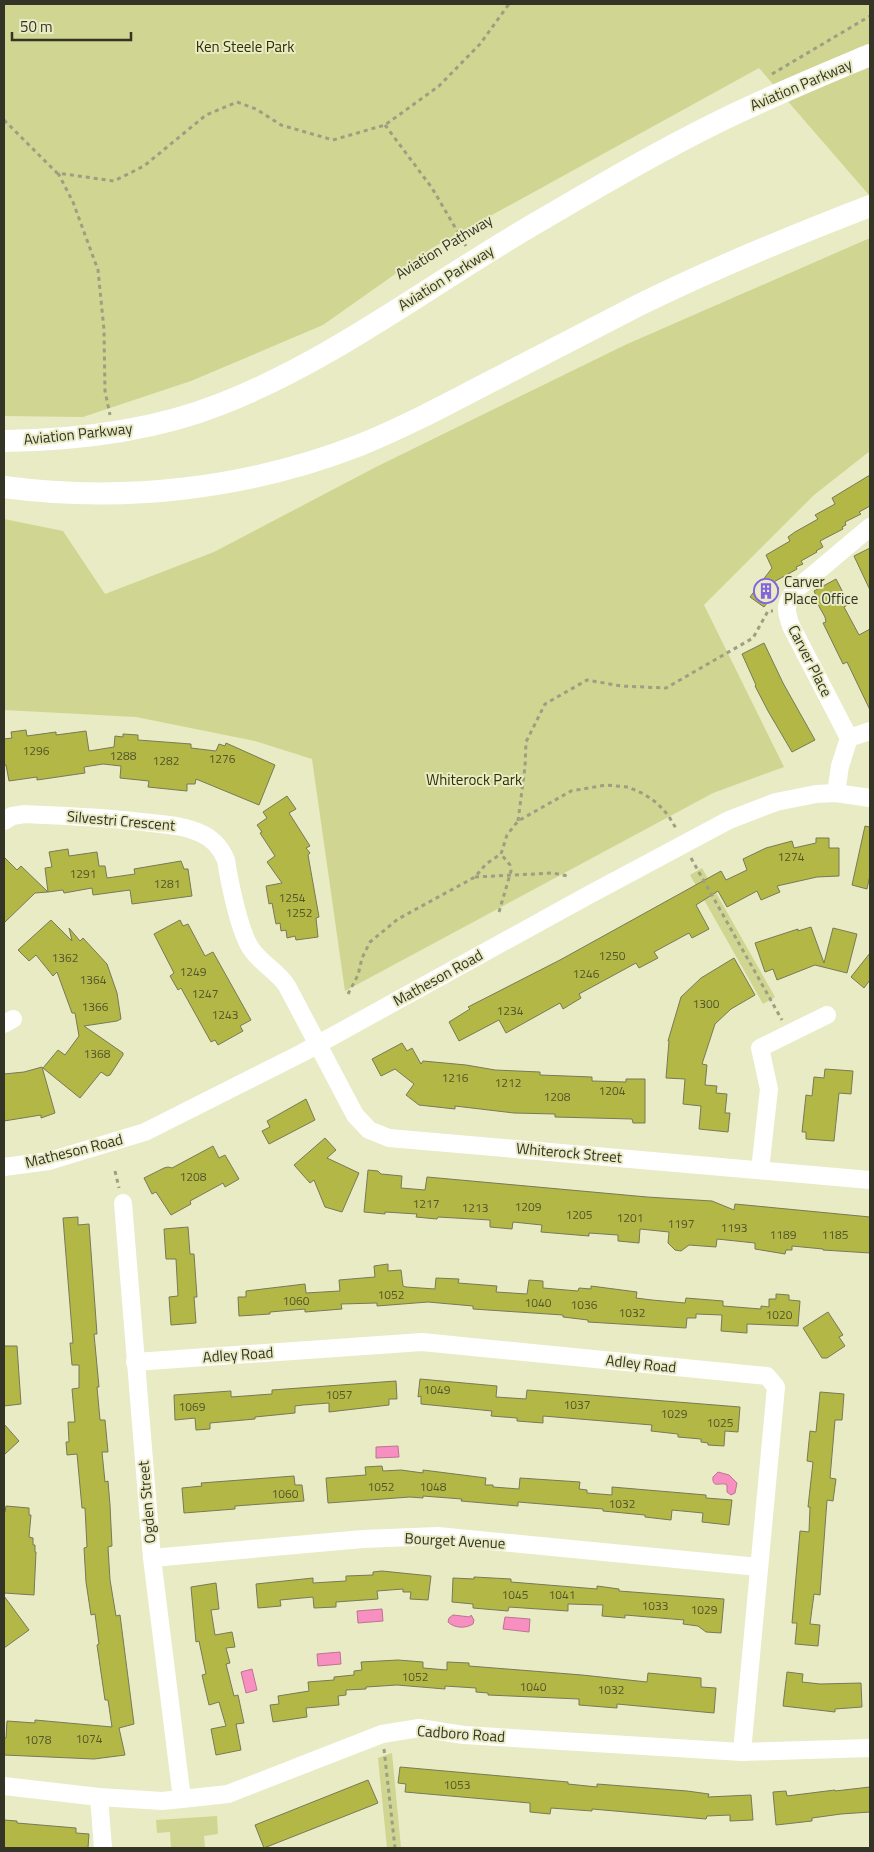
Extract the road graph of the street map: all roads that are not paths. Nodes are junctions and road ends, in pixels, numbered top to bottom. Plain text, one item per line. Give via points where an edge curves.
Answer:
1 (870, 55) edge
2 (870, 206) edge
3 (4, 441) edge
4 (4, 487) edge
5 (870, 527) edge
6 (870, 731) edge
7 (849, 738) junction
8 (836, 793) junction
9 (870, 798) edge
10 (4, 821) edge
11 (827, 1015) dead end
12 (316, 1044) junction
13 (4, 1168) edge
14 (760, 1170) junction
15 (870, 1180) edge
16 (123, 1203) dead end
17 (136, 1362) junction
18 (152, 1558) junction
19 (758, 1567) junction
20 (870, 1748) edge
21 (742, 1752) junction
22 (4, 1786) edge
23 (100, 1797) junction
24 (182, 1799) junction
25 (103, 1848) edge

1 - 3 main road, Aviation Parkway via 762,101 648,159 542,219 306,364 242,396 139,428 62,438
2 - 4 main road via 689,281 434,411 360,445 312,461 265,475 217,484 138,492 62,493
5 - 7 street, Carver Place via 794,591 786,603 791,626
6 - 7 street
7 - 8 street
8 - 9 street, Matheson Road
8 - 12 street, Matheson Road via 776,802 729,820
10 - 12 street, Silvestri Crescent via 25,814 116,818 181,826 212,840 226,860 250,949 282,979
11 - 14 street via 760,1048 769,1089
12 - 13 street, Matheson Road via 145,1132 48,1161
12 - 14 street, Whiterock Street via 355,1115 369,1130 389,1138
14 - 15 street, Whiterock Street
16 - 17 street, Ogden Street
17 - 18 street, Ogden Street
17 - 19 street, Adley Road via 422,1342 767,1376 776,1387
18 - 19 street, Bourget Avenue via 363,1538 438,1536
18 - 24 street, Ogden Street
19 - 21 street, Adley Road
20 - 21 street, Cadboro Road
21 - 24 street, Cadboro Road via 464,1735 419,1728 382,1734 228,1794
22 - 23 street, Cadboro Road
23 - 24 street, Cadboro Road
23 - 25 street

